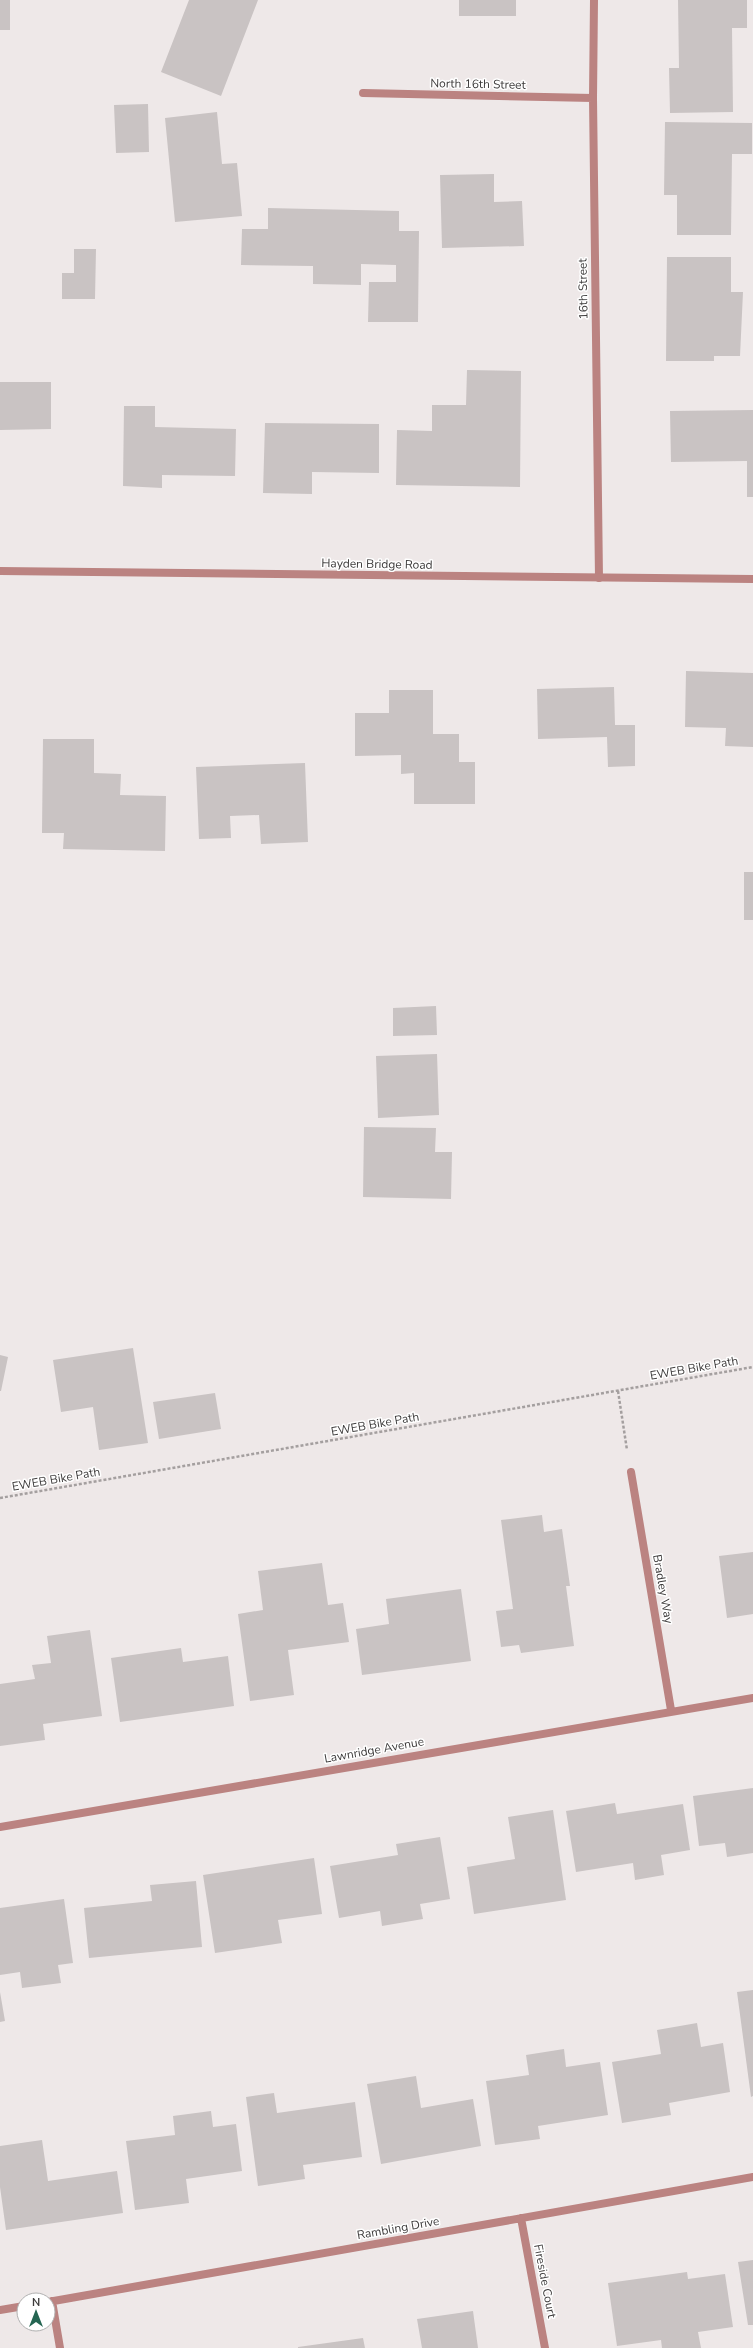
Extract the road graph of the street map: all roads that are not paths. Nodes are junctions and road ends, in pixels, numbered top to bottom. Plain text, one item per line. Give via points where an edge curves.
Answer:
1 (594, 0) edge
2 (363, 93) dead end
3 (593, 98) junction
4 (0, 572) edge
5 (599, 578) junction
6 (753, 580) edge
7 (631, 1472) road end
8 (753, 1698) edge
9 (672, 1710) junction
10 (0, 1827) edge
11 (753, 2177) edge
12 (520, 2218) junction
13 (56, 2301) edge
14 (16, 2307) edge
15 (0, 2310) edge
16 (56, 2330) edge
17 (60, 2348) edge
18 (545, 2348) edge

1 - 3 street, 16th Street
2 - 3 street, North 16th Street
3 - 5 street, 16th Street
4 - 5 street, Hayden Bridge Road
5 - 6 street, Hayden Bridge Road
7 - 9 street, Bradley Way
8 - 9 street, Lawnridge Avenue
9 - 10 street, Lawnridge Avenue
11 - 12 street, Rambling Drive
12 - 13 street, Rambling Drive
12 - 18 street, Fireside Court
14 - 15 street
16 - 17 street

